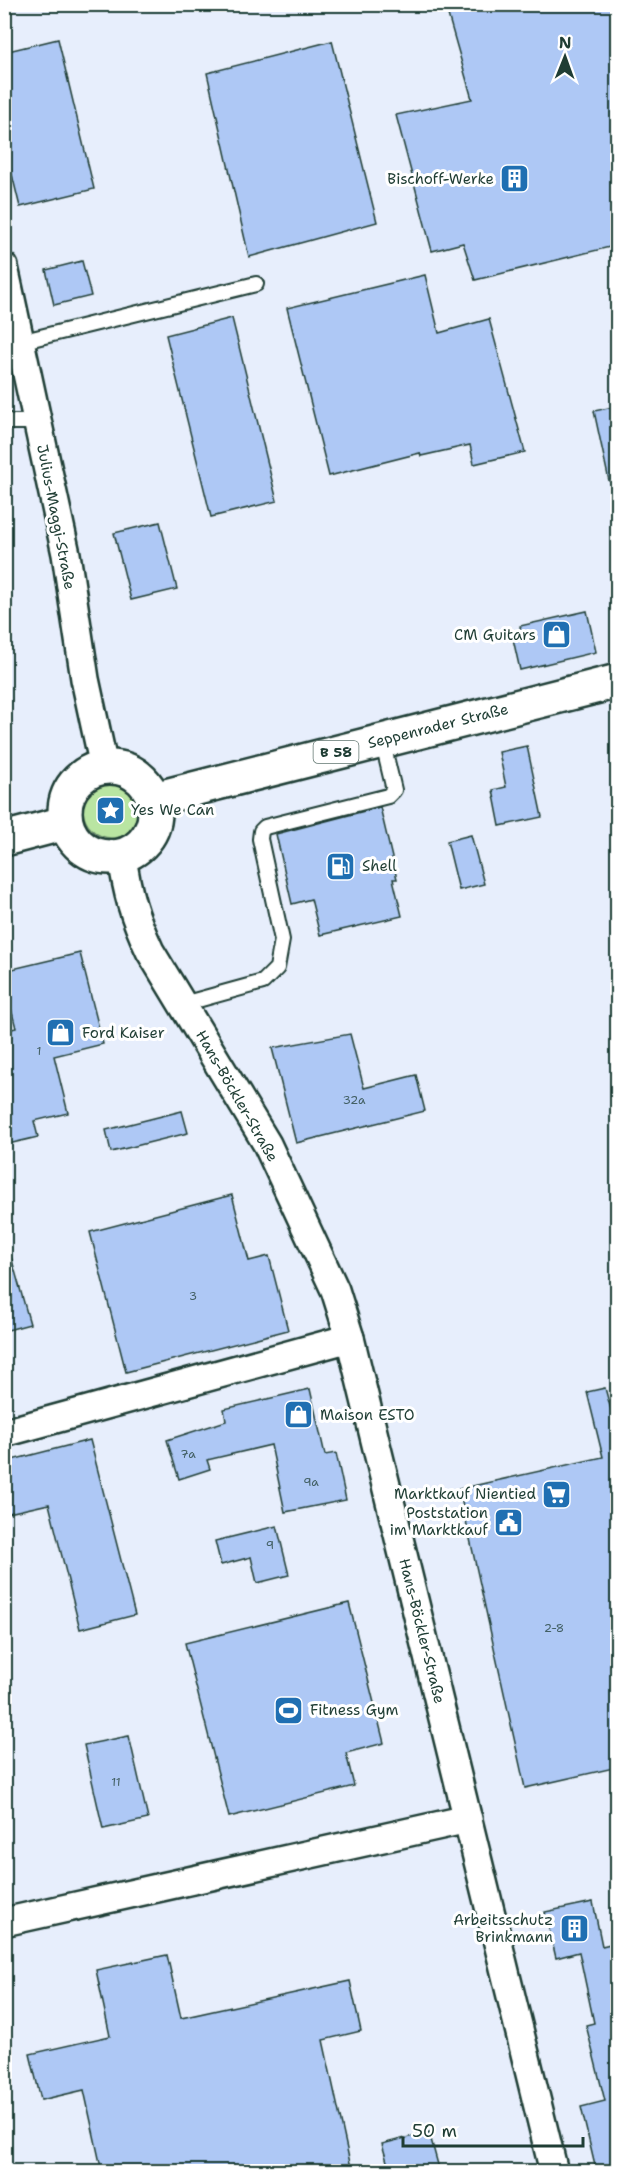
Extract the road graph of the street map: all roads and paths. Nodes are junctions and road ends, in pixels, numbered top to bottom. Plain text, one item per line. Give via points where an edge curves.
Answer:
1 (4, 267) edge
2 (256, 284) dead end
3 (20, 342) junction
4 (4, 419) edge
5 (37, 422) junction
6 (618, 681) edge
7 (382, 740) junction
8 (104, 766) junction
9 (154, 800) junction
10 (65, 823) junction
11 (4, 839) edge
12 (122, 856) junction
13 (183, 1004) junction
14 (350, 1338) junction
15 (4, 1433) edge
16 (468, 1819) junction
17 (4, 1922) edge
18 (554, 2172) edge

1 - 3 street, Julius-Maggi-Straße
2 - 3 lane
3 - 5 street, Julius-Maggi-Straße
4 - 5 lane
5 - 8 street, Julius-Maggi-Straße via 66,554 85,679
6 - 7 main road, Seppenrader Straße / B 58
7 - 9 main road, Seppenrader Straße / B 58
7 - 13 lane via 394,790 388,796 261,831 282,940 277,968 262,982
8 - 9 main road via 135,773 147,784
8 - 10 main road via 86,773 73,786 66,802
9 - 12 main road via 156,818 150,835 138,848
10 - 11 main road
10 - 12 main road via 86,850 103,857
12 - 13 street, Hans-Böckler-Straße via 136,921
13 - 14 street, Hans-Böckler-Straße via 267,1144 335,1290
14 - 15 street
14 - 16 street, Hans-Böckler-Straße
16 - 17 street
16 - 18 street, Hans-Böckler-Straße

